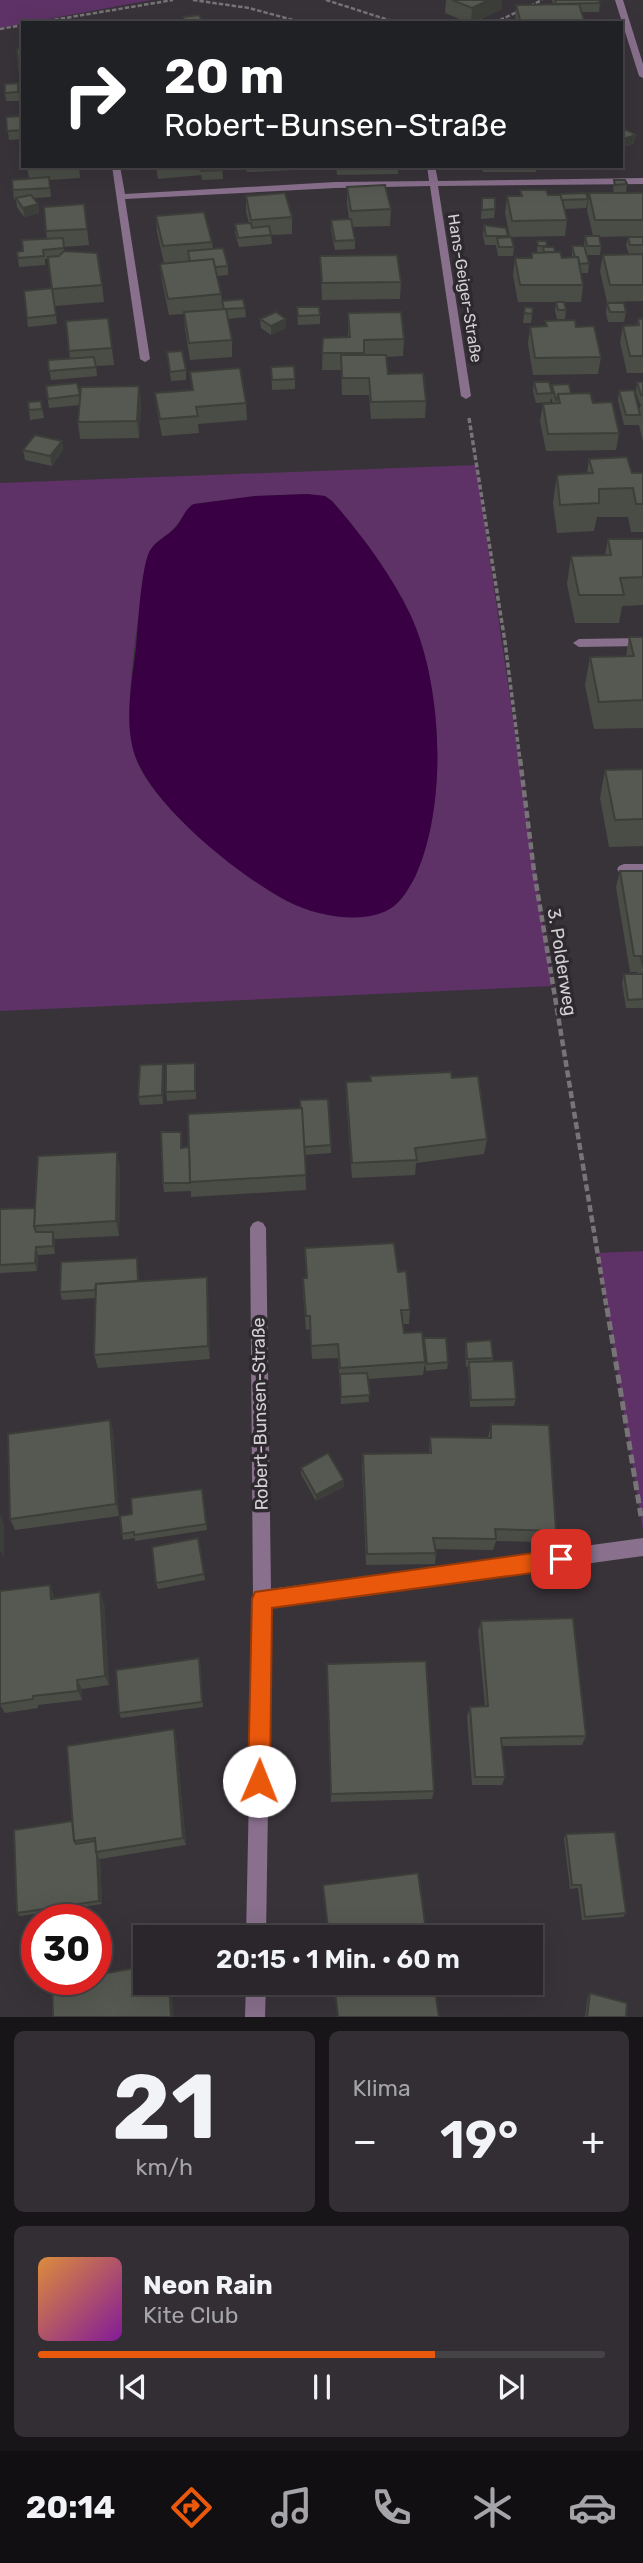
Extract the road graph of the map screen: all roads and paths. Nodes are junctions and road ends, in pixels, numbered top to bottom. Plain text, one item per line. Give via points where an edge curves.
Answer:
1 (173, 0) edge
2 (192, 0) edge
3 (326, 0) edge
4 (542, 0) edge
5 (619, 0) edge
6 (47, 21) edge
7 (297, 21) edge
8 (392, 21) edge
9 (498, 21) edge
10 (21, 25) edge
11 (0, 29) edge
12 (640, 55) edge
13 (643, 76) edge
14 (116, 168) edge
15 (431, 168) edge
16 (643, 181) edge
17 (433, 184) junction
18 (121, 197) junction
19 (145, 359) dead end
20 (466, 396) joint
21 (643, 642) edge
22 (579, 643) dead end
23 (624, 869) edge
24 (643, 869) edge
25 (258, 1228) dead end
26 (643, 1530) edge
27 (643, 1547) edge
28 (262, 1599) junction
29 (256, 1925) edge
30 (256, 1995) edge
31 (255, 2017) edge

1 - 6 path
2 - 7 path
3 - 8 path
4 - 9 path
5 - 12 street
10 - 11 path
12 - 13 street
14 - 18 street
15 - 17 street, Hans-Geiger-Straße
16 - 17 street
17 - 18 street
17 - 20 street, Hans-Geiger-Straße
18 - 19 street
20 - 26 path, 3. Polderweg via 505,642 536,884
21 - 22 street
23 - 24 street
25 - 28 street, Robert-Bunsen-Straße
27 - 28 street
28 - 29 street, Robert-Bunsen-Straße
30 - 31 street

